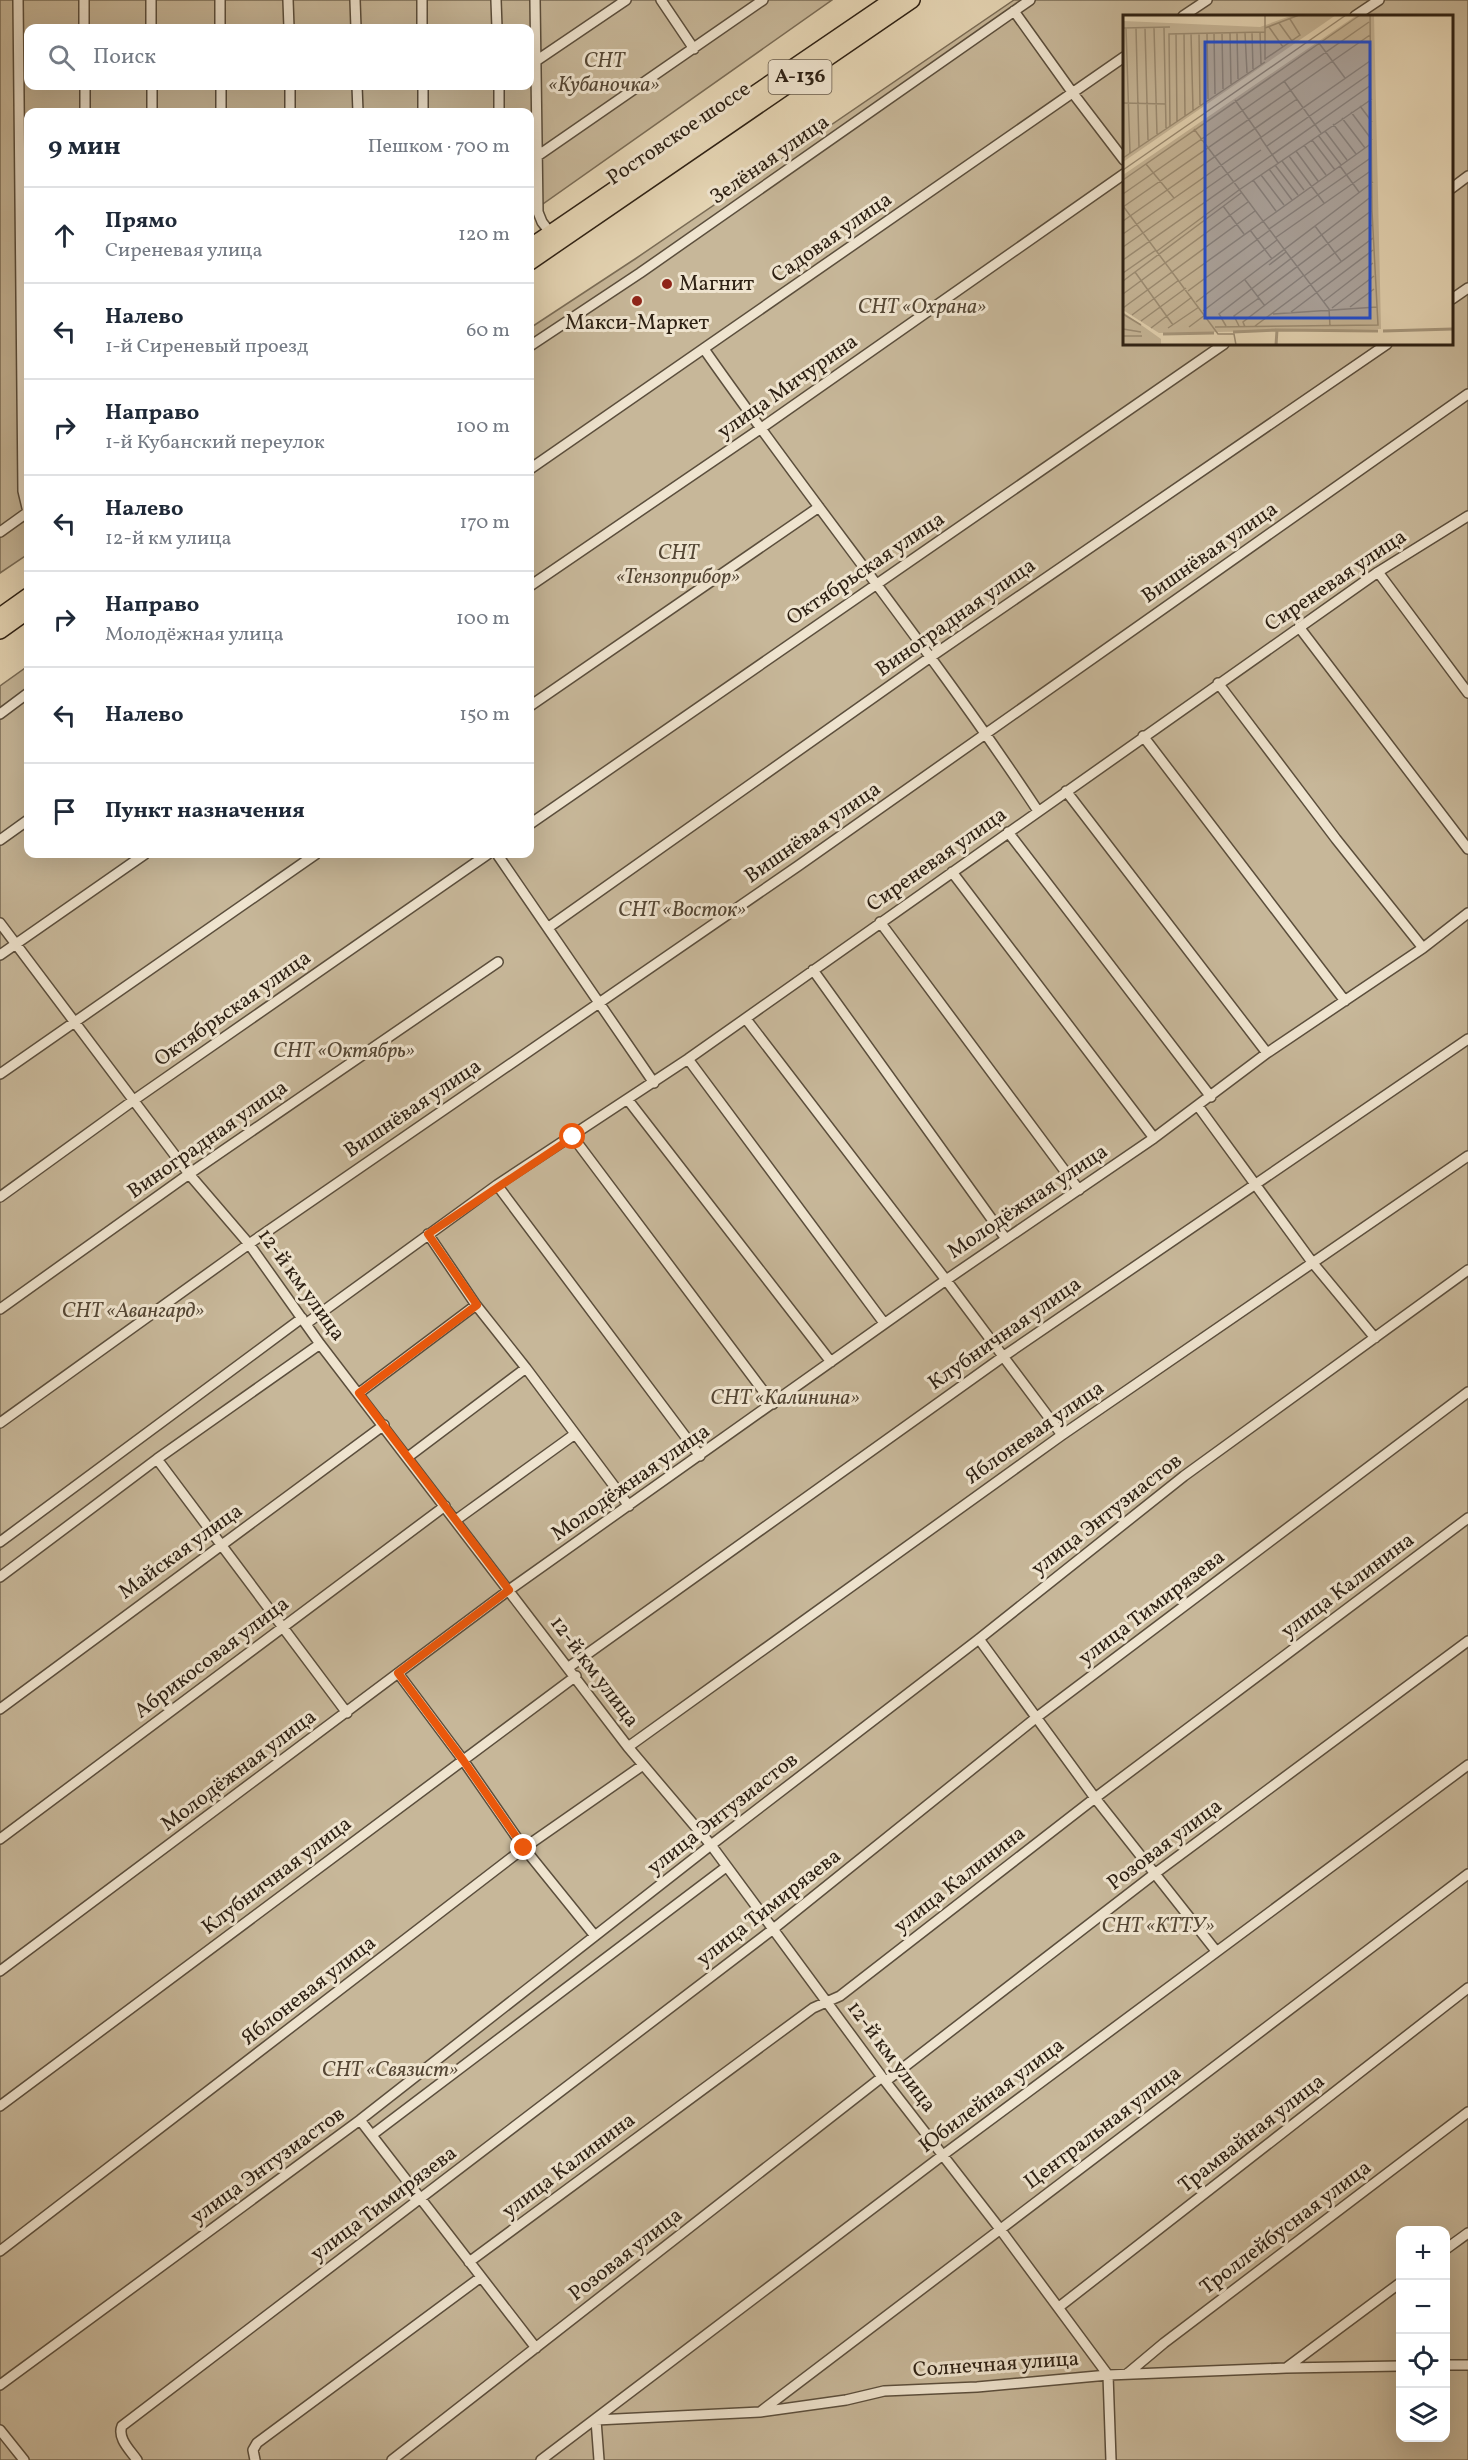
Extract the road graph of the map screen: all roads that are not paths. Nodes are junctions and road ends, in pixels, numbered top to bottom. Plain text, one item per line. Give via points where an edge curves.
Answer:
1 (18, 0) edge
2 (84, 0) edge
3 (151, 0) edge
4 (220, 0) edge
5 (288, 0) edge
6 (355, 0) edge
7 (422, 0) edge
8 (496, 0) edge
9 (535, 0) edge
10 (626, 0) edge
11 (661, 0) edge
12 (763, 0) edge
13 (892, 0) edge
14 (912, 0) edge
15 (1030, 0) edge
16 (1208, 0) edge
17 (1379, 0) edge
18 (1014, 11) junction
19 (1185, 15) edge
20 (1356, 15) edge
21 (84, 24) edge
22 (151, 24) edge
23 (220, 24) edge
24 (289, 24) edge
25 (356, 24) edge
26 (422, 24) edge
27 (497, 24) edge
28 (694, 48) junction
29 (1123, 58) edge
30 (536, 61) junction
31 (85, 90) edge
32 (152, 90) edge
33 (221, 90) edge
34 (290, 90) edge
35 (357, 90) edge
36 (423, 90) edge
37 (499, 90) edge
38 (1072, 92) junction
39 (85, 108) edge
40 (152, 108) edge
41 (221, 108) edge
42 (290, 108) edge
43 (358, 108) edge
44 (423, 108) edge
45 (499, 108) edge
46 (1123, 157) edge
47 (536, 158) junction
48 (534, 174) edge
49 (1123, 175) edge
50 (1468, 176) edge
51 (1453, 187) edge
52 (534, 188) edge
53 (556, 237) junction
54 (534, 245) edge
55 (534, 258) edge
56 (1468, 288) edge
57 (1453, 298) edge
58 (534, 343) edge
59 (1223, 345) edge
60 (1386, 345) edge
61 (704, 349) junction
62 (1468, 394) edge
63 (760, 429) junction
64 (534, 466) edge
65 (24, 495) edge
66 (819, 507) junction
67 (24, 515) edge
68 (1468, 516) edge
69 (0, 532) edge
70 (1378, 572) junction
71 (534, 583) edge
72 (877, 584) junction
73 (24, 599) edge
74 (24, 614) edge
75 (0, 616) edge
76 (1299, 627) junction
77 (0, 631) edge
78 (932, 656) junction
79 (1218, 683) junction
80 (1468, 693) edge
81 (24, 696) edge
82 (534, 703) edge
83 (0, 714) edge
84 (986, 732) junction
85 (1143, 736) junction
86 (1066, 791) junction
87 (1038, 812) junction
88 (534, 821) edge
89 (24, 823) edge
90 (1008, 832) junction
91 (0, 840) edge
92 (1468, 849) edge
93 (139, 858) edge
94 (310, 858) edge
95 (482, 858) edge
96 (500, 858) edge
97 (952, 872) junction
98 (1468, 913) edge
99 (880, 922) junction
100 (0, 923) edge
101 (549, 927) junction
102 (16, 944) junction
103 (1423, 948) junction
104 (0, 955) edge
105 (498, 962) dead end
106 (813, 970) junction
107 (1345, 1001) junction
108 (601, 1002) junction
109 (746, 1019) junction
110 (76, 1021) junction
111 (1468, 1039) edge
112 (1268, 1053) junction
113 (688, 1059) junction
114 (0, 1074) edge
115 (654, 1083) junction
116 (1211, 1097) junction
117 (134, 1100) junction
118 (628, 1100) junction
119 (1198, 1106) junction
120 (573, 1137) junction
121 (1154, 1138) junction
122 (1468, 1156) edge
123 (189, 1174) junction
124 (1256, 1183) junction
125 (497, 1185) junction
126 (1079, 1190) junction
127 (0, 1197) edge
128 (428, 1234) junction
129 (1006, 1239) junction
130 (249, 1244) junction
131 (1312, 1262) junction
132 (1468, 1270) edge
133 (946, 1280) junction
134 (477, 1305) junction
135 (0, 1309) edge
136 (304, 1321) junction
137 (884, 1323) junction
138 (1375, 1338) junction
139 (320, 1344) junction
140 (1004, 1356) junction
141 (831, 1362) junction
142 (526, 1368) junction
143 (1468, 1392) edge
144 (359, 1393) junction
145 (773, 1404) junction
146 (0, 1423) edge
147 (384, 1425) junction
148 (574, 1434) junction
149 (1062, 1435) junction
150 (700, 1456) junction
151 (408, 1457) junction
152 (157, 1459) junction
153 (446, 1506) junction
154 (629, 1506) junction
155 (1468, 1518) edge
156 (456, 1520) junction
157 (0, 1542) edge
158 (222, 1544) junction
159 (0, 1577) edge
160 (509, 1590) junction
161 (281, 1628) junction
162 (979, 1639) junction
163 (1468, 1641) edge
164 (568, 1667) junction
165 (398, 1673) junction
166 (576, 1676) junction
167 (0, 1709) edge
168 (347, 1713) junction
169 (1037, 1718) junction
170 (628, 1747) junction
171 (463, 1760) junction
172 (643, 1765) junction
173 (1468, 1765) edge
174 (1095, 1798) junction
175 (0, 1839) edge
176 (711, 1845) junction
177 (524, 1848) junction
178 (726, 1867) junction
179 (1156, 1874) junction
180 (1468, 1874) edge
181 (772, 1930) junction
182 (595, 1936) junction
183 (1216, 1951) junction
184 (0, 1971) edge
185 (1468, 1988) edge
186 (826, 2002) junction
187 (884, 2079) junction
188 (0, 2106) edge
189 (1468, 2112) edge
190 (360, 2120) junction
191 (372, 2136) junction
192 (943, 2155) junction
193 (420, 2198) junction
194 (1000, 2229) junction
195 (1468, 2233) edge
196 (1450, 2246) edge
197 (0, 2251) edge
198 (470, 2262) junction
199 (481, 2277) junction
200 (1396, 2287) edge
201 (1059, 2307) junction
202 (536, 2348) junction
203 (1450, 2365) edge
204 (1468, 2365) edge
205 (1396, 2366) edge
206 (1286, 2368) junction
207 (1127, 2374) junction
208 (1108, 2375) junction
209 (0, 2385) edge
210 (760, 2412) junction
211 (596, 2420) junction
212 (0, 2430) edge
213 (254, 2455) edge
214 (24, 2460) edge
215 (137, 2460) edge
216 (392, 2460) edge
217 (541, 2460) edge
218 (599, 2460) edge
219 (1111, 2460) edge

1 - 65 street
2 - 21 street
3 - 22 street
4 - 23 street
5 - 24 street
6 - 25 street
7 - 26 street
8 - 27 street
9 - 30 street
10 - 30 street
11 - 28 street
12 - 28 street
13 - 53 highway, Ростовское шоссе / А-136
14 - 53 highway, Ростовское шоссе / А-136
15 - 18 street, Зелёная улица
16 - 19 street
17 - 20 street
18 - 38 street
18 - 58 street, Зелёная улица
28 - 47 street
29 - 38 street, Садовая улица
30 - 47 street
31 - 39 street
32 - 40 street
33 - 41 street
34 - 42 street
35 - 43 street
36 - 44 street
37 - 45 street
38 - 46 street
38 - 61 street, Садовая улица
47 - 48 street
49 - 63 street, улица Мичурина
50 - 51 street
52 - 53 street via 538,212
53 - 54 highway, Ростовское шоссе / А-136
53 - 55 highway, Ростовское шоссе / А-136
56 - 57 street
59 - 72 street, Октябрьская улица
60 - 78 street, Виноградная улица
61 - 63 street
61 - 64 street, Садовая улица
62 - 84 street, Вишнёвая улица
63 - 66 street
63 - 71 street, улица Мичурина
66 - 72 street
66 - 82 street
67 - 69 street
68 - 70 street, Сиреневая улица
70 - 76 street, Сиреневая улица
70 - 80 street
72 - 78 street
72 - 88 street, Октябрьская улица
73 - 75 highway
74 - 77 highway
76 - 79 street, Сиреневая улица
76 - 92 street
78 - 84 street
78 - 101 street, Виноградная улица
79 - 85 street, Сиреневая улица
79 - 103 street
81 - 83 street
84 - 87 street
84 - 108 street, Вишнёвая улица
85 - 86 street, Сиреневая улица
85 - 107 street
86 - 87 street, Сиреневая улица
86 - 112 street
87 - 90 street, Сиреневая улица
89 - 91 street
90 - 97 street, Сиреневая улица
90 - 116 street
93 - 102 street
94 - 110 street
95 - 117 street, Октябрьская улица
96 - 101 street
97 - 99 street, Сиреневая улица
97 - 121 street
98 - 103 street, Молодёжная улица
99 - 106 street, Сиреневая улица
99 - 126 street
100 - 102 street, 12-й км улица
101 - 108 street
102 - 104 street
102 - 110 street, 12-й км улица
103 - 107 street, Молодёжная улица
105 - 123 street, Виноградная улица
106 - 109 street, Сиреневая улица
106 - 129 street
107 - 112 street, Молодёжная улица
108 - 115 street
108 - 130 street, Вишнёвая улица
109 - 113 street, Сиреневая улица
109 - 133 street
110 - 114 street
110 - 117 street, 12-й км улица
111 - 124 street, Клубничная улица
112 - 116 street, Молодёжная улица
113 - 115 street, Сиреневая улица
113 - 137 street
115 - 118 street, Сиреневая улица
116 - 119 street, Молодёжная улица
117 - 123 street, 12-й км улица
117 - 127 street, Октябрьская улица
118 - 120 street, Сиреневая улица
118 - 141 street
119 - 121 street, Молодёжная улица
119 - 124 street
120 - 125 street, Сиреневая улица
120 - 145 street
121 - 126 street, Молодёжная улица
122 - 131 street, Яблоневая улица
123 - 130 street, 12-й км улица
123 - 135 street, Виноградная улица
124 - 131 street
124 - 140 street, Клубничная улица
125 - 128 street, Сиреневая улица
125 - 150 street
126 - 129 street, Молодёжная улица
128 - 134 street
128 - 136 street, Сиреневая улица
129 - 133 street, Молодёжная улица
130 - 136 street, 12-й км улица
130 - 146 street, Вишнёвая улица
131 - 138 street
131 - 149 street, Яблоневая улица
132 - 138 street, улица Энтузиастов
133 - 137 street, Молодёжная улица
133 - 140 street
134 - 142 street
134 - 144 street
136 - 139 street, 12-й км улица
136 - 157 street
137 - 141 street, Молодёжная улица
138 - 162 street, улица Энтузиастов via 1184,1476
139 - 144 street, 12-й км улица
139 - 152 street
140 - 149 street
140 - 164 street, Клубничная улица
141 - 145 street, Молодёжная улица
142 - 148 street
142 - 151 street
143 - 169 street, улица Тимирязева
144 - 147 street, 12-й км улица
145 - 150 street, Молодёжная улица
147 - 151 street, 12-й км улица
147 - 158 street, Майская улица
148 - 154 street
148 - 156 street
149 - 170 street, Яблоневая улица
150 - 154 street, Молодёжная улица
151 - 153 street, 12-й км улица
152 - 158 street
152 - 159 street
153 - 156 street, 12-й км улица
153 - 161 street, Абрикосовая улица
154 - 160 street, Молодёжная улица
155 - 174 street, улица Калинина
156 - 160 street, 12-й км улица
158 - 161 street
158 - 167 street, Майская улица
160 - 164 street, 12-й км улица
160 - 165 street, Молодёжная улица
161 - 168 street
161 - 175 street, Абрикосовая улица
162 - 169 street
162 - 176 street, улица Энтузиастов
163 - 179 street, Розовая улица
164 - 166 street, 12-й км улица
165 - 168 street, Молодёжная улица
165 - 171 street
166 - 170 street, 12-й км улица
166 - 171 street, Клубничная улица
168 - 184 street, Молодёжная улица
169 - 174 street
169 - 181 street, улица Тимирязева
170 - 172 street, 12-й км улица
171 - 177 street
171 - 188 street, Клубничная улица
172 - 176 street, 12-й км улица
172 - 177 street, Яблоневая улица
173 - 183 street, Юбилейная улица
174 - 179 street
174 - 186 street, улица Калинина via 840,1996
176 - 178 street, 12-й км улица
176 - 182 street, улица Энтузиастов
177 - 182 street
177 - 197 street, Яблоневая улица
178 - 181 street, 12-й км улица
178 - 191 street
179 - 183 street
179 - 187 street, Розовая улица
180 - 194 street, Центральная улица
181 - 186 street, 12-й км улица
181 - 193 street, улица Тимирязева
182 - 190 street, улица Энтузиастов
183 - 192 street, Юбилейная улица
185 - 201 street, Трамвайная улица
186 - 187 street, 12-й км улица
186 - 198 street, улица Калинина
187 - 192 street, 12-й км улица
187 - 202 street, Розовая улица
189 - 207 street, Троллейбусная улица
190 - 191 street
190 - 209 street, улица Энтузиастов
191 - 193 street
192 - 194 street, 12-й км улица
192 - 211 street, Юбилейная улица
193 - 198 street
193 - 215 street, улица Тимирязева via 122,2426 122,2438
194 - 201 street, 12-й км улица
194 - 210 street, Центральная улица
195 - 196 street
198 - 199 street
199 - 202 street
199 - 213 street via 257,2443
200 - 206 street
201 - 208 street, 12-й км улица
202 - 216 street, Розовая улица
203 - 204 street
205 - 206 street, Солнечная улица
206 - 207 street, Солнечная улица
207 - 208 street, Солнечная улица
208 - 210 street, Солнечная улица via 884,2391
208 - 219 street
210 - 211 street, Солнечная улица
211 - 217 street, Юбилейная улица
211 - 218 street
212 - 214 street

